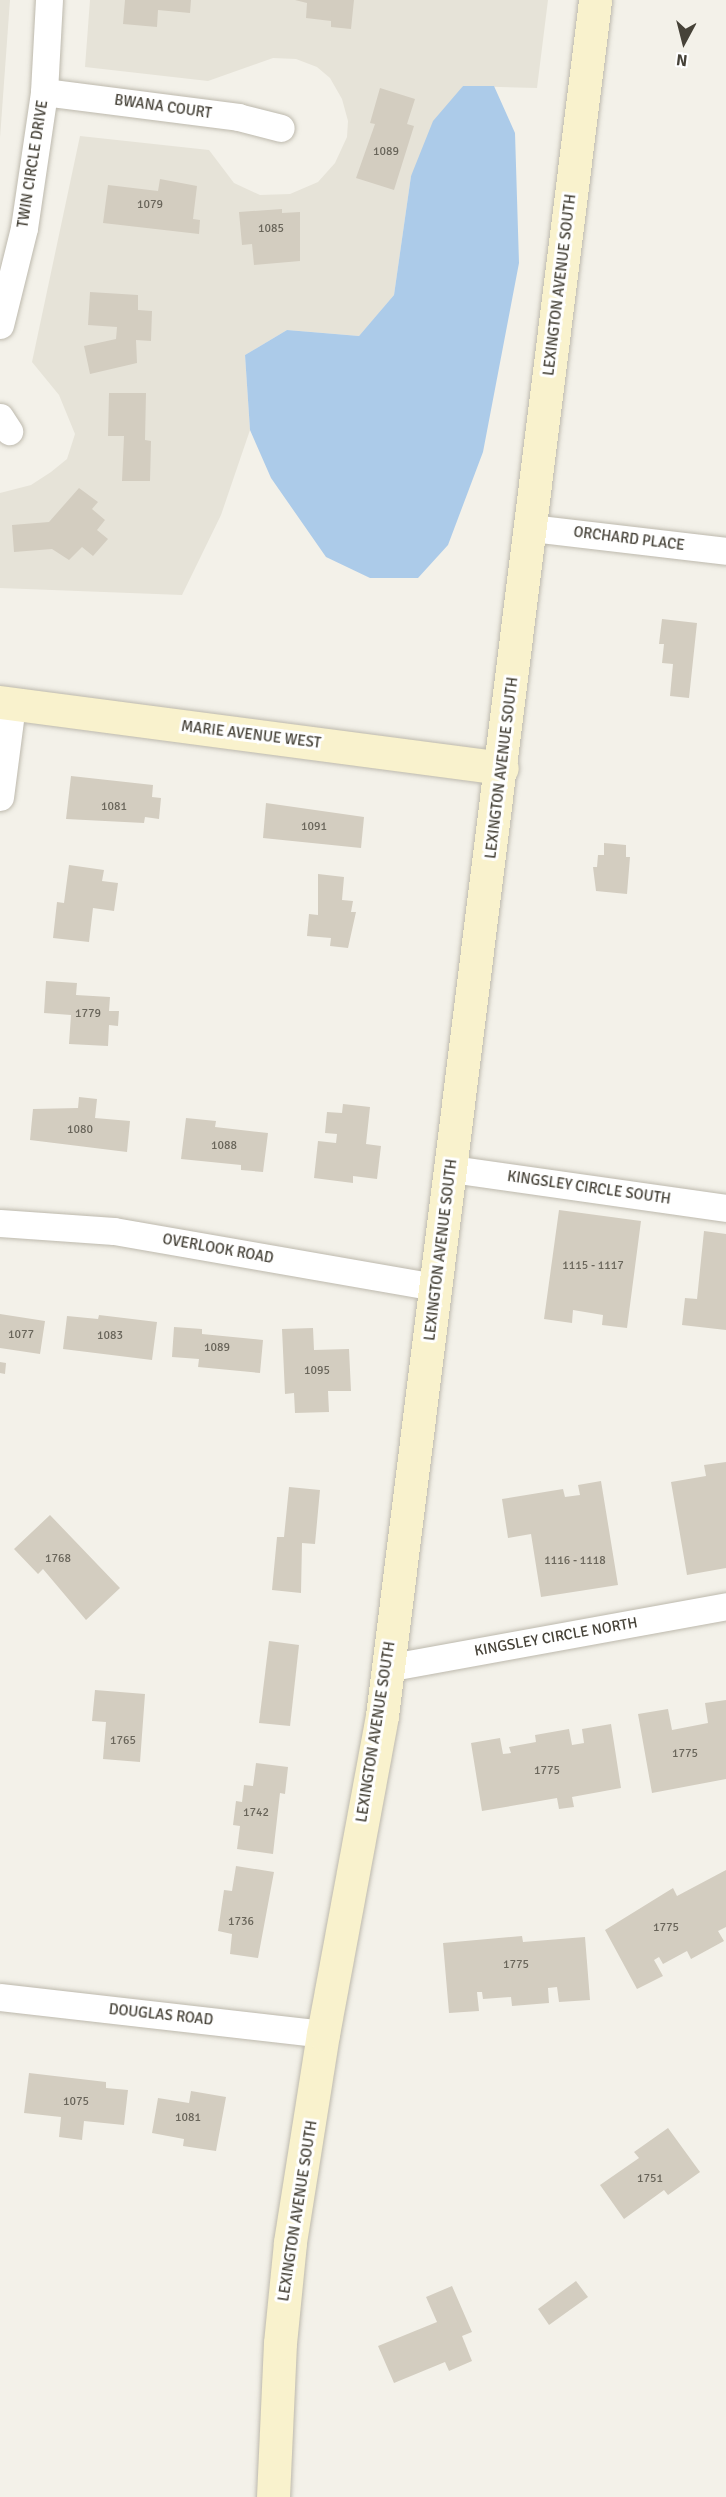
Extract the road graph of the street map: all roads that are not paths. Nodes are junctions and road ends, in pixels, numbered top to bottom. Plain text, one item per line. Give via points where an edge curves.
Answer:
1 (49, 0) edge
2 (595, 0) edge
3 (44, 92) junction
4 (281, 128) dead end
5 (0, 325) edge
6 (531, 528) junction
7 (726, 551) edge
8 (6, 703) edge
9 (502, 768) junction
10 (0, 797) edge
11 (452, 1169) junction
12 (726, 1208) edge
13 (0, 1223) edge
14 (435, 1287) junction
15 (726, 1606) edge
16 (386, 1668) junction
17 (0, 1997) edge
18 (323, 2034) junction
19 (273, 2497) edge

1 - 3 street, TWIN CIRCLE DRIVE
2 - 6 street, LEXINGTON AVENUE SOUTH
3 - 4 street, BWANA COURT via 238,117
3 - 5 street, TWIN CIRCLE DRIVE via 24,228
6 - 7 street, ORCHARD PLACE
6 - 9 street, LEXINGTON AVENUE SOUTH
8 - 9 street, MARIE AVENUE WEST
8 - 10 street
9 - 11 street, LEXINGTON AVENUE SOUTH
11 - 12 street, KINGSLEY CIRCLE SOUTH
11 - 14 street, LEXINGTON AVENUE SOUTH
13 - 14 street, OVERLOOK ROAD via 114,1231
14 - 16 street, LEXINGTON AVENUE SOUTH
15 - 16 street, KINGSLEY CIRCLE NORTH
16 - 18 street, LEXINGTON AVENUE SOUTH via 382,1716
17 - 18 street, DOUGLAS ROAD
18 - 19 street, LEXINGTON AVENUE SOUTH via 282,2315

